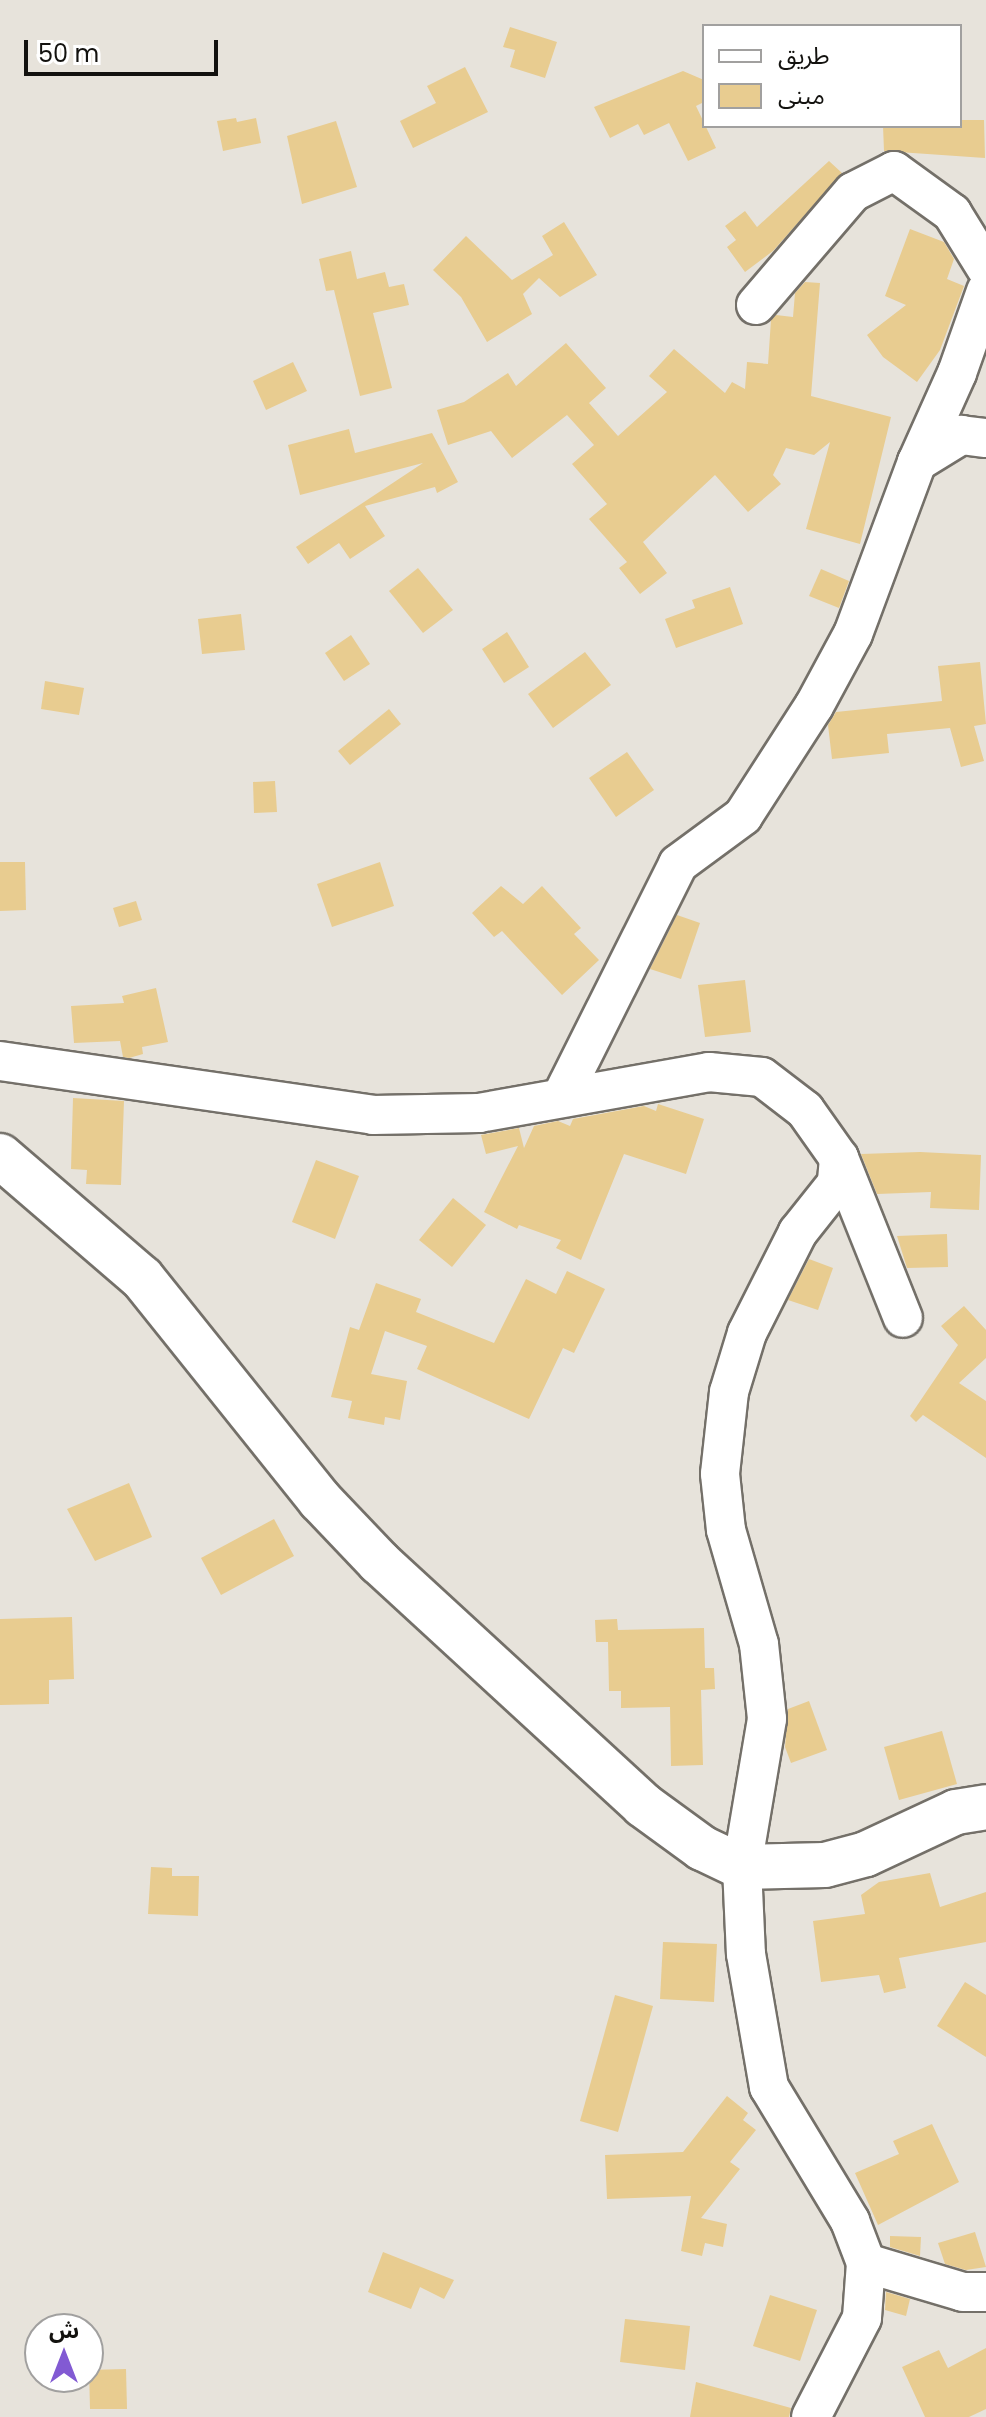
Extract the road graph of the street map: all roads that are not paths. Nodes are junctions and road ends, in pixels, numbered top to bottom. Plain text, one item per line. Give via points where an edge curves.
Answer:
1 (986, 268) edge
2 (986, 291) edge
3 (756, 305) dead end
4 (986, 438) edge
5 (917, 462) junction
6 (0, 1061) edge
7 (562, 1096) junction
8 (0, 1156) edge
9 (839, 1158) junction
10 (903, 1318) dead end
11 (986, 1807) edge
12 (742, 1867) junction
13 (866, 2263) junction
14 (986, 2292) edge
15 (811, 2417) edge

1 - 3 street via 952,213 894,171 853,192
2 - 5 street
4 - 5 street via 961,435
5 - 7 street via 853,634 814,706 743,816 678,864
6 - 7 street via 373,1115 479,1113
7 - 9 street via 709,1072 762,1077 805,1110
8 - 12 main road via 142,1278 320,1500 379,1562 643,1805 702,1848
9 - 10 street
9 - 12 street via 837,1183 798,1232 747,1333 729,1392 720,1474 726,1530 759,1644 767,1719
11 - 12 main road via 956,1812 866,1854 825,1865
12 - 13 street via 746,1954 769,2087 850,2221
13 - 14 street via 963,2292
13 - 15 street via 862,2318

